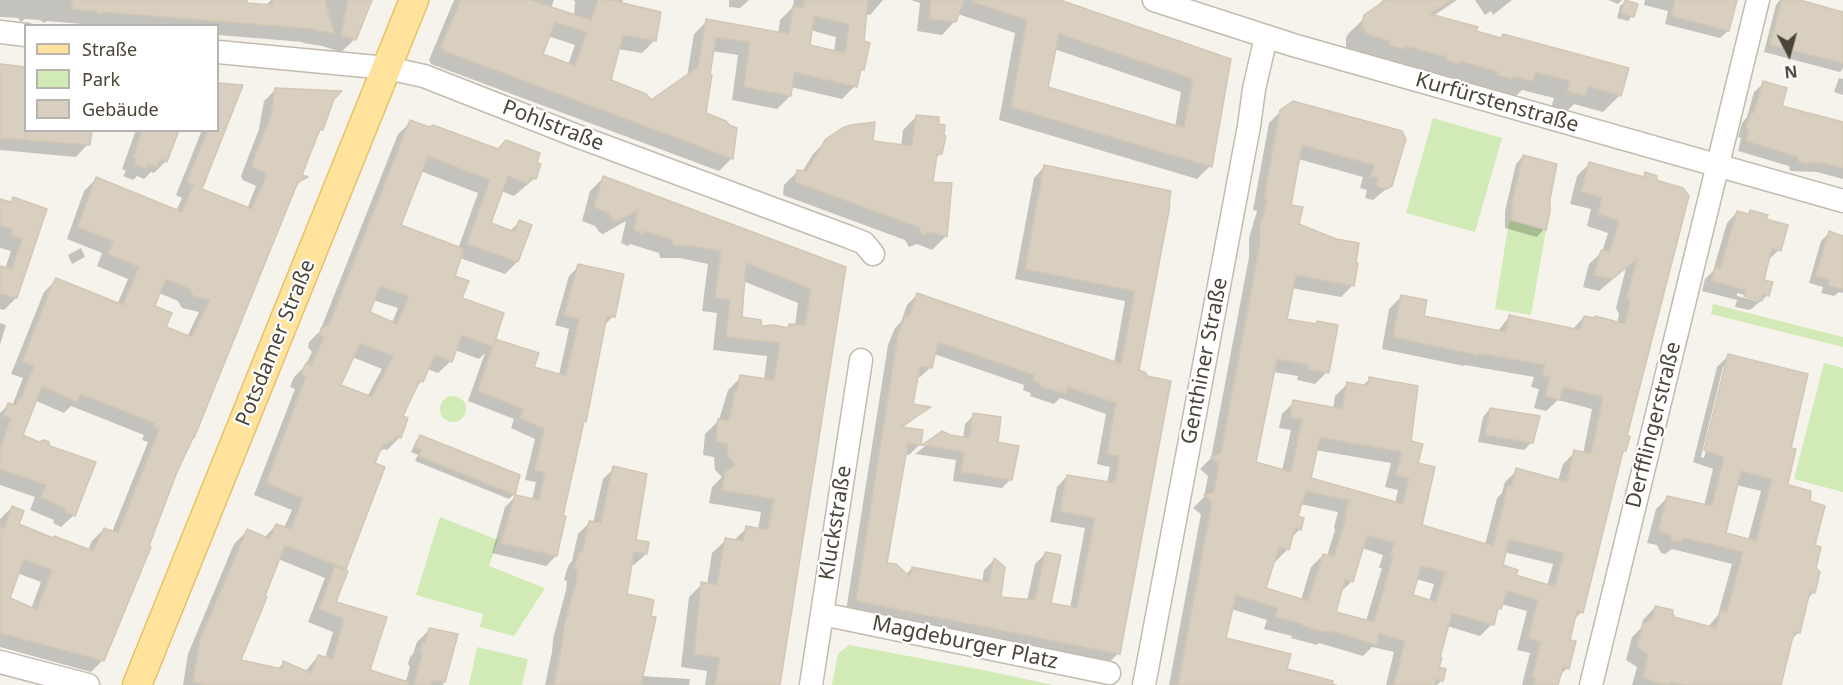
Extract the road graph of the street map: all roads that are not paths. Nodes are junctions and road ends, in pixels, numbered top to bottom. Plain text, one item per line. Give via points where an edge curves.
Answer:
1 (414, 0) edge
2 (1154, 0) edge
3 (1758, 0) edge
4 (0, 32) edge
5 (24, 35) edge
6 (1266, 37) junction
7 (219, 52) edge
8 (387, 68) junction
9 (1717, 165) junction
10 (1843, 201) edge
11 (873, 254) dead end
12 (861, 360) dead end
13 (822, 614) junction
14 (0, 662) edge
15 (1109, 673) dead end
16 (88, 685) edge
17 (137, 685) edge
18 (811, 685) edge
19 (1144, 685) edge
20 (1591, 685) edge

1 - 8 main road, Potsdamer Straße
2 - 6 street, Kurfürstenstraße
3 - 9 street, Derfflingerstraße
4 - 5 street
6 - 9 street, Kurfürstenstraße
6 - 19 street, Genthiner Straße
7 - 8 street, Pohlstraße
8 - 11 street, Pohlstraße via 424,76 849,237 864,243
8 - 17 main road, Potsdamer Straße
9 - 10 street, Kurfürstenstraße
9 - 20 street, Derfflingerstraße
12 - 13 street, Kluckstraße
13 - 15 street, Magdeburger Platz
13 - 18 street, Kluckstraße
14 - 16 street

